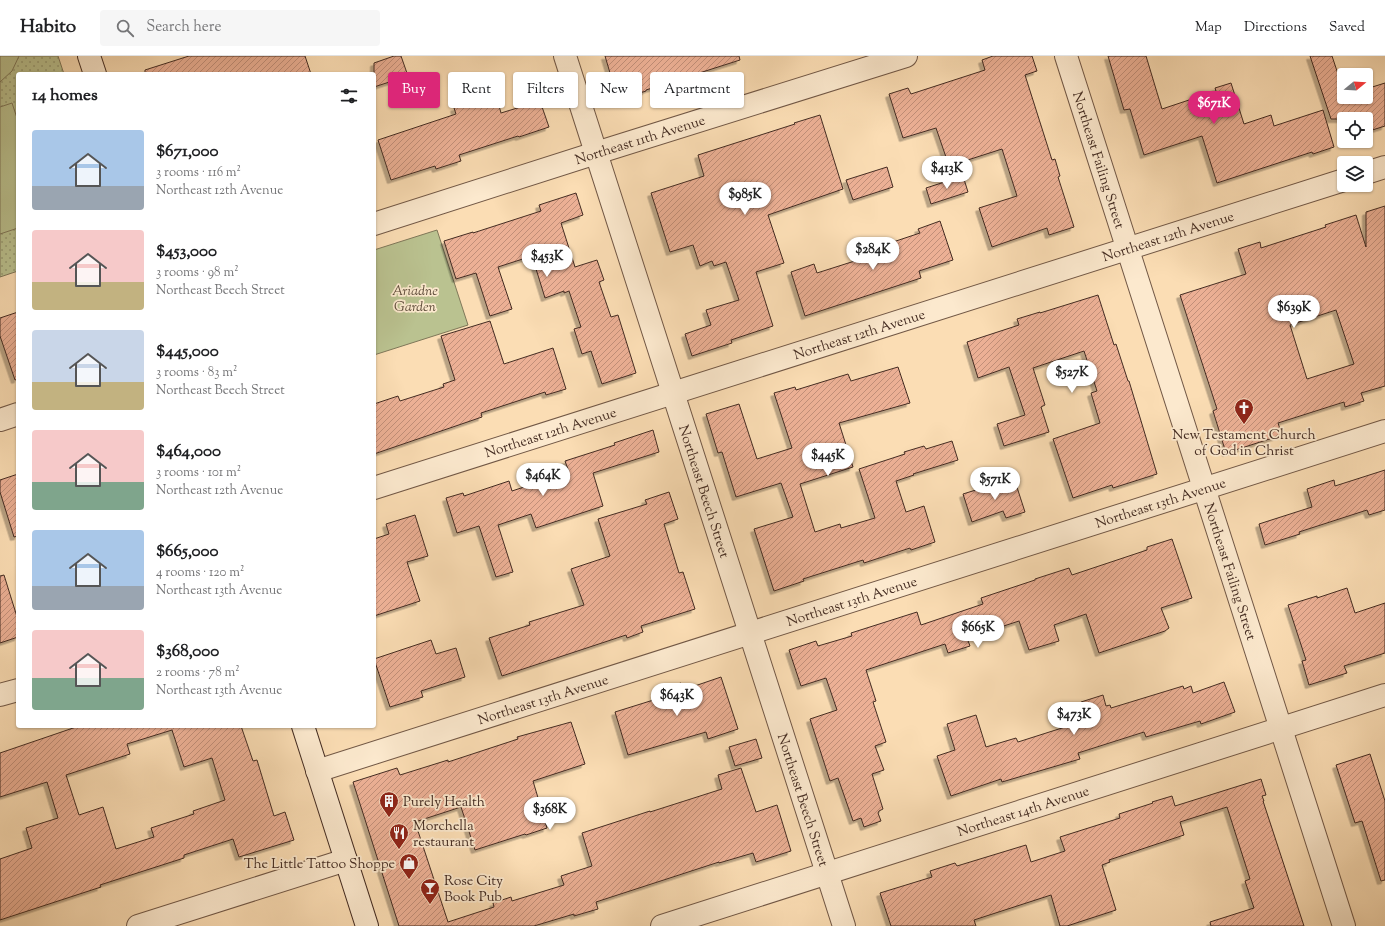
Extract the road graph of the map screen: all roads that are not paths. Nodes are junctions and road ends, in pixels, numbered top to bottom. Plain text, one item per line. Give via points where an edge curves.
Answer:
1 (89, 56) edge
2 (565, 56) edge
3 (906, 56) edge
4 (1066, 56) edge
5 (93, 72) edge
6 (596, 153) junction
7 (1385, 167) edge
8 (1373, 171) edge
9 (1337, 182) edge
10 (376, 223) edge
11 (1128, 250) junction
12 (674, 392) junction
13 (16, 415) edge
14 (0, 420) edge
15 (1385, 431) edge
16 (376, 487) edge
17 (1204, 488) junction
18 (751, 633) junction
19 (16, 691) edge
20 (0, 695) edge
21 (1385, 695) edge
22 (304, 728) edge
23 (1281, 728) junction
24 (317, 771) junction
25 (346, 860) junction
26 (828, 873) junction
27 (138, 926) edge
28 (367, 926) edge
29 (662, 926) edge
30 (844, 926) edge
31 (1344, 926) edge

1 - 5 street
2 - 6 street, Northeast Beech Street
3 - 6 street, Northeast 11th Avenue
4 - 11 street, Northeast Failing Street
6 - 10 street, Northeast 11th Avenue
6 - 12 street, Northeast Beech Street
7 - 8 street
9 - 11 street, Northeast 12th Avenue
11 - 12 street, Northeast 12th Avenue
11 - 17 street, Northeast Failing Street
12 - 16 street, Northeast 12th Avenue
12 - 18 street, Northeast Beech Street
13 - 14 street
15 - 17 street, Northeast 13th Avenue
17 - 18 street, Northeast 13th Avenue
17 - 23 street, Northeast Failing Street
18 - 24 street, Northeast 13th Avenue
18 - 26 street, Northeast Beech Street
19 - 20 street
21 - 23 street, Northeast 14th Avenue
22 - 24 street
23 - 26 street, Northeast 14th Avenue
23 - 31 street, Northeast Failing Street
24 - 25 street
25 - 27 street
25 - 28 street
26 - 29 street, Northeast 14th Avenue
26 - 30 street, Northeast Beech Street

